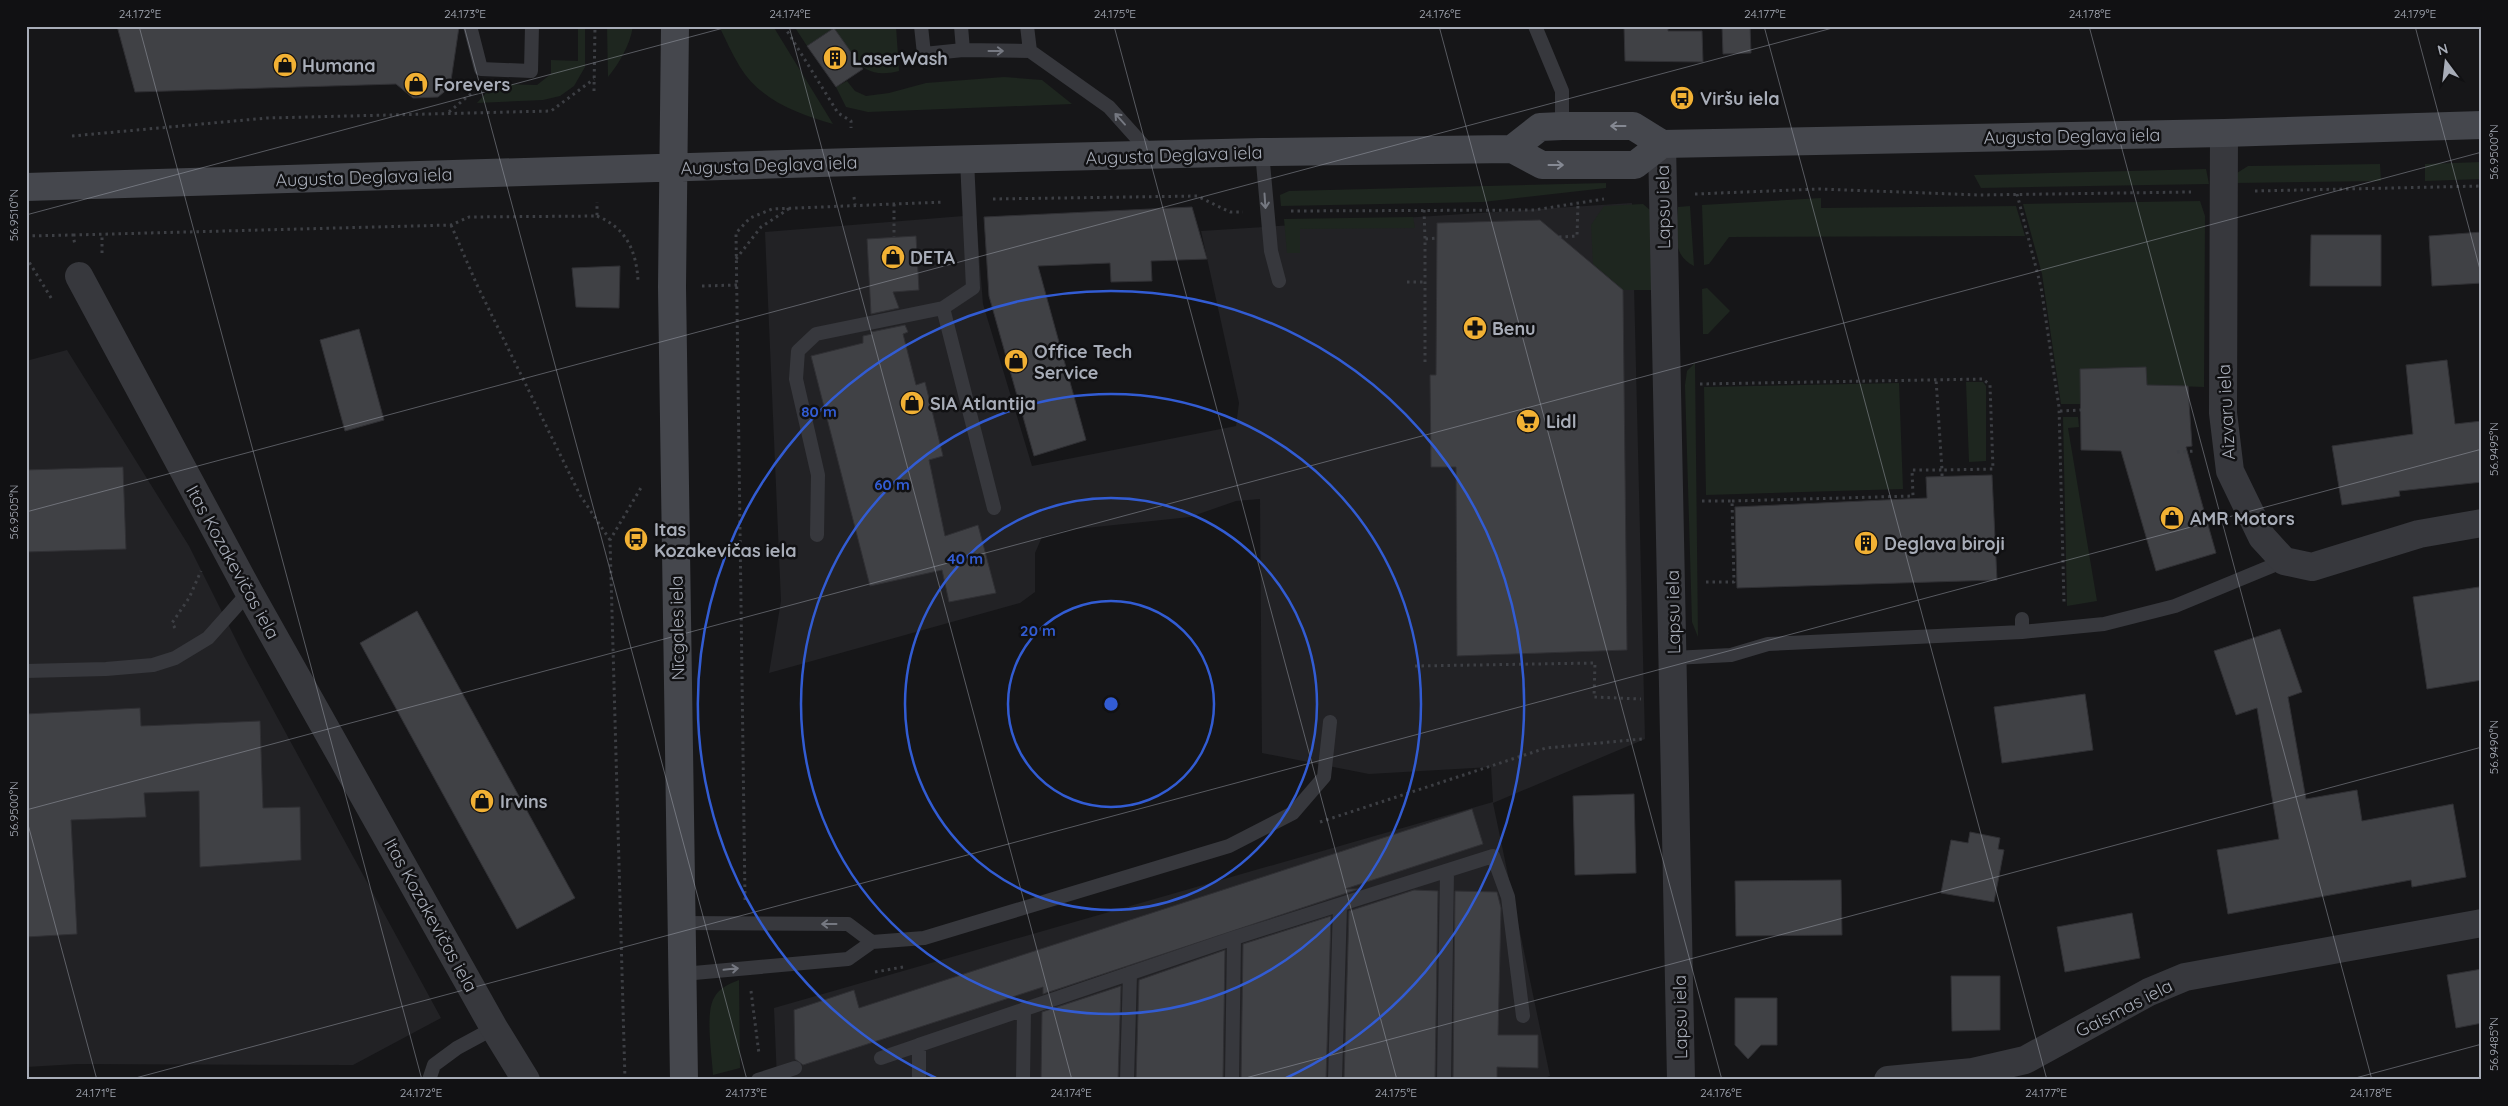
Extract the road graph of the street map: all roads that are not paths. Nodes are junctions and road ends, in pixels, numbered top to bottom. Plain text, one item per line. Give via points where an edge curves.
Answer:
1 (470, 26) edge
2 (532, 26) edge
3 (675, 26) edge
4 (921, 26) edge
5 (961, 26) edge
6 (1027, 26) edge
7 (1535, 26) edge
8 (963, 50) junction
9 (1030, 51) junction
10 (2482, 125) edge
11 (1562, 126) junction
12 (2224, 133) junction
13 (1662, 144) junction
14 (1512, 149) junction
15 (1262, 152) junction
16 (1153, 155) junction
17 (967, 160) junction
18 (674, 168) junction
19 (26, 187) edge
20 (79, 276) road end
21 (1279, 281) dead end
22 (944, 308) junction
23 (994, 508) dead end
24 (2482, 523) edge
25 (817, 535) dead end
26 (2284, 561) junction
27 (249, 592) junction
28 (1674, 658) junction
29 (26, 671) edge
30 (1330, 722) dead end
31 (1447, 871) junction
32 (1340, 905) junction
33 (681, 923) junction
34 (2482, 923) edge
35 (1234, 938) junction
36 (872, 942) junction
37 (1130, 973) junction
38 (683, 974) junction
39 (1024, 1009) junction
40 (1523, 1016) dead end
41 (494, 1028) junction
42 (919, 1044) junction
43 (881, 1058) dead end
44 (795, 1068) dead end
45 (428, 1080) edge
46 (526, 1080) edge
47 (684, 1080) edge
48 (758, 1080) edge
49 (919, 1080) edge
50 (1023, 1080) edge
51 (1127, 1080) edge
52 (1232, 1080) edge
53 (1335, 1080) edge
54 (1444, 1080) edge
55 (1682, 1080) edge
56 (1888, 1080) edge

1 - 2 lane via 481,69 531,71
3 - 18 main road, Nīcgales iela
4 - 8 lane via 924,54
5 - 8 lane
6 - 9 lane
7 - 11 lane via 1562,91
8 -> 9 lane
16 -> 9 lane via 1109,107
10 - 12 main road, Augusta Deglava iela
13 -> 11 main road via 1633,126
11 - 14 main road via 1540,128
12 - 13 main road, Augusta Deglava iela
12 - 26 street, Aizvaru iela via 2223,413 2230,471 2262,537
14 -> 13 main road, Augusta Deglava iela via 1542,165 1634,165
13 - 28 street, Lapsu iela
14 - 15 main road, Augusta Deglava iela
15 - 16 main road, Augusta Deglava iela
15 -> 21 lane via 1270,241
16 - 17 main road, Augusta Deglava iela
17 - 18 main road, Augusta Deglava iela
17 - 22 lane via 973,288
18 - 19 main road, Augusta Deglava iela
18 - 33 main road, Nīcgales iela via 672,287
20 - 27 street, Itas Kozakevičas iela
22 - 23 lane
22 - 25 lane via 816,334 798,351 796,378 818,475
24 - 26 street via 2419,534 2312,567
26 - 28 lane via 2175,606 2104,624 2067,629 2022,625 1768,644 1731,655
27 - 29 lane via 208,638 175,658 153,665
27 - 41 street, Itas Kozakevičas iela
28 - 55 street, Lapsu iela
30 - 36 lane via 1324,777 1293,813 1229,846 924,938
31 - 32 lane
31 - 40 lane via 1494,856 1508,897
31 - 54 lane
32 - 35 lane
32 - 53 lane
36 -> 33 lane via 848,924
33 - 38 main road, Nīcgales iela
34 - 56 street, Gaismas iela via 2185,977 2149,992 2025,1060 1973,1072
35 - 37 lane
35 - 52 lane
38 -> 36 lane via 848,959
37 - 39 lane
37 - 51 lane
38 - 47 main road, Nīcgales iela
39 - 42 lane
39 - 50 lane
41 - 45 lane via 434,1065
41 - 46 street, Itas Kozakevičas iela
42 - 43 lane
42 - 49 lane
44 - 48 lane

